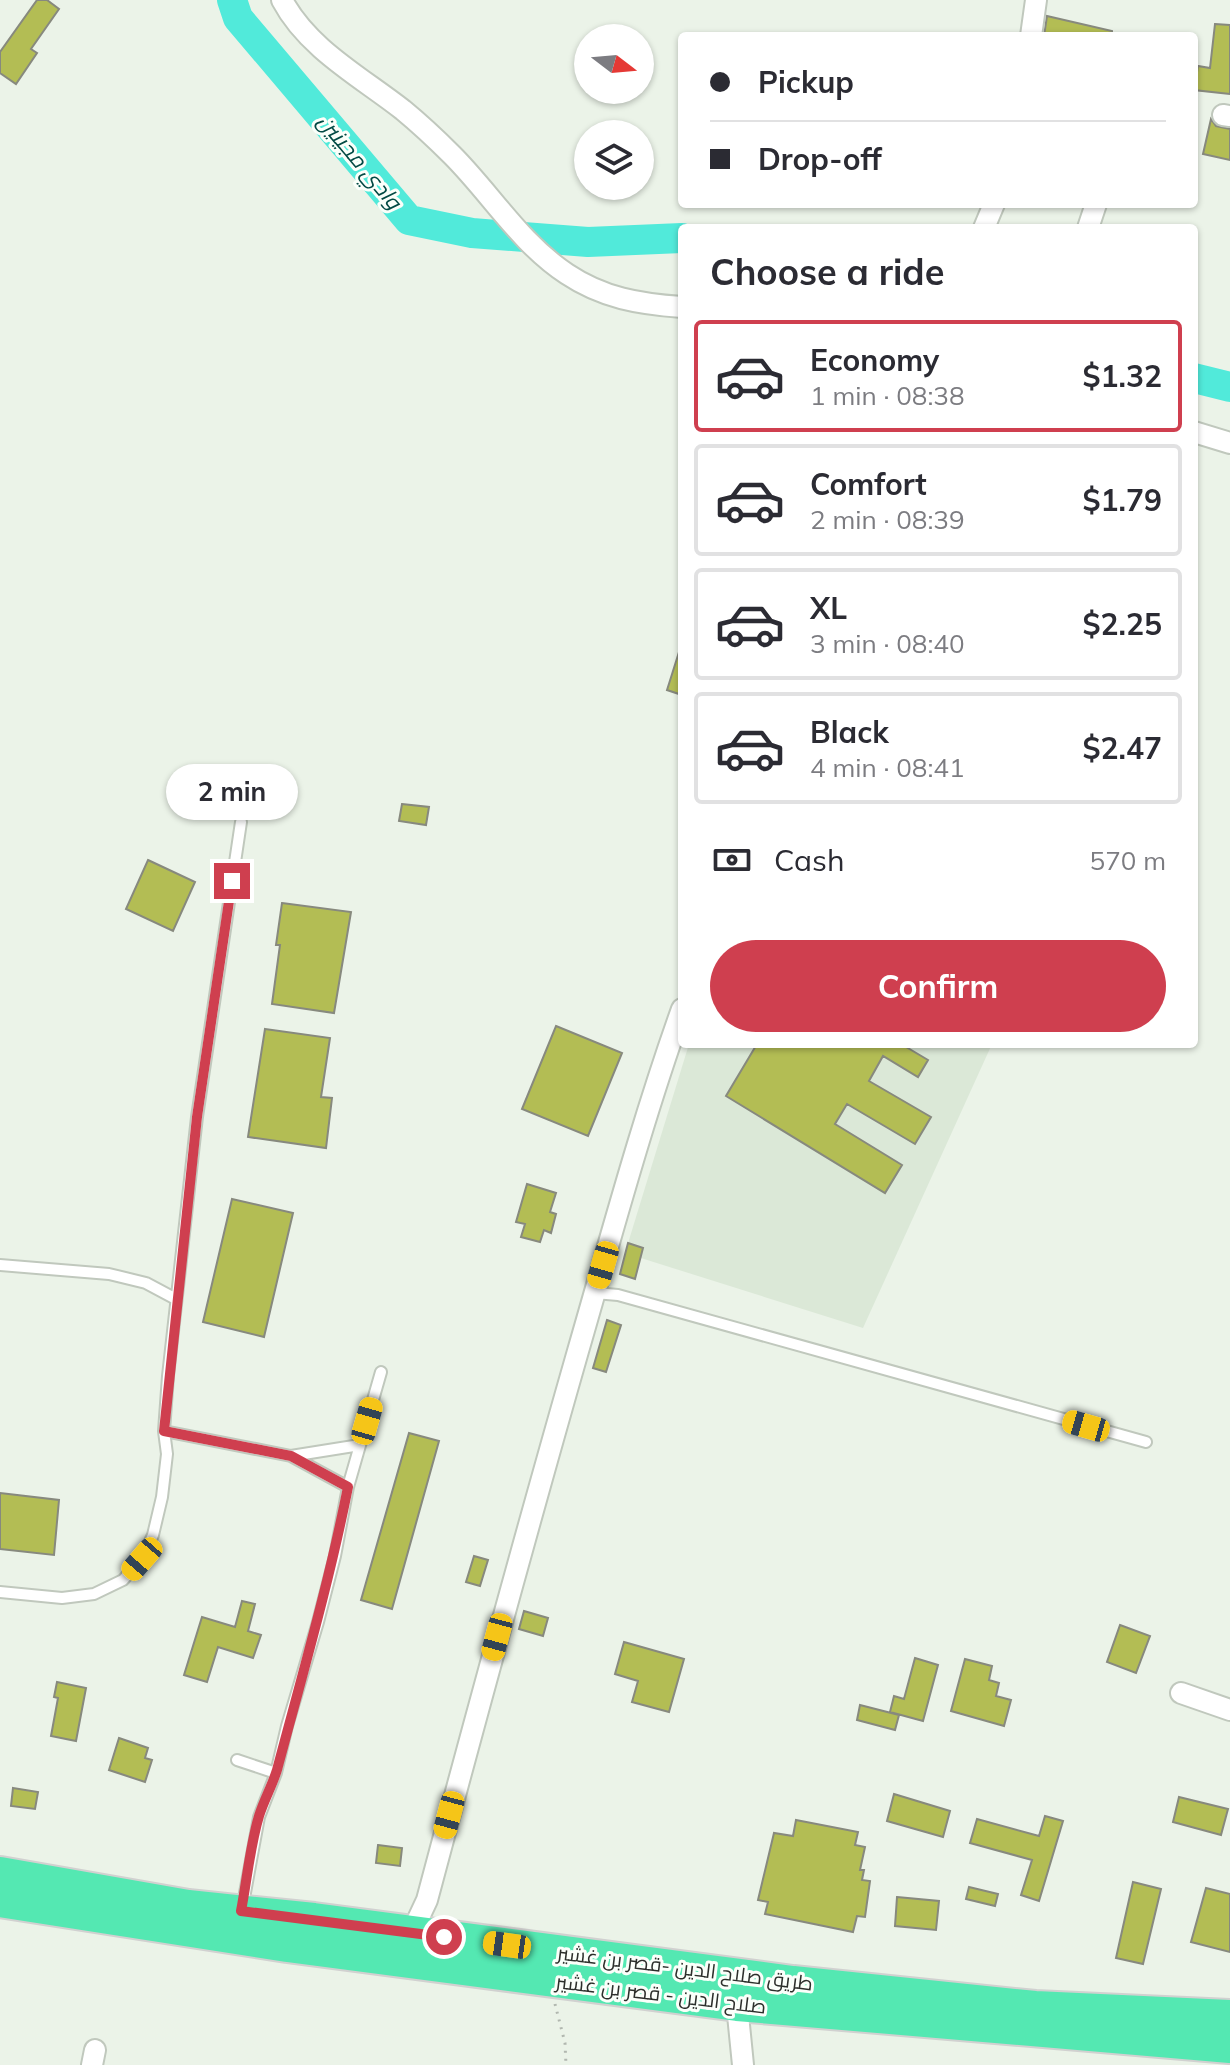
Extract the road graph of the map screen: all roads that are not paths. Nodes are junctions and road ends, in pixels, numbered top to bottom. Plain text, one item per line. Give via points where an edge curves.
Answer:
1 (282, 0) edge
2 (1036, 0) edge
3 (1032, 32) edge
4 (678, 307) edge
5 (1198, 433) edge
6 (1230, 443) edge
7 (241, 822) dead end
8 (678, 1020) edge
9 (0, 1265) edge
10 (595, 1293) junction
11 (176, 1299) junction
12 (381, 1372) dead end
13 (164, 1431) junction
14 (1146, 1442) dead end
15 (360, 1445) junction
16 (291, 1456) junction
17 (348, 1487) junction
18 (0, 1592) edge
19 (1181, 1693) dead end
20 (1230, 1710) edge
21 (237, 1760) dead end
22 (276, 1773) junction
23 (0, 1873) edge
24 (0, 1901) edge
25 (241, 1911) junction
26 (412, 1932) junction
27 (370, 1942) junction
28 (737, 2005) junction
29 (1230, 2016) edge
30 (1230, 2047) edge
31 (743, 2065) edge

1 - 4 street via 318,45 454,157 565,273 604,294
2 - 3 street
5 - 6 street
7 - 11 lane
8 - 10 street
9 - 11 lane via 109,1274 146,1283
10 - 14 lane via 618,1295
10 - 26 street via 427,1900
11 - 13 lane
12 - 15 lane
13 - 16 lane
13 - 18 lane via 167,1454 153,1535 142,1559 123,1580 94,1594 62,1598
15 - 16 lane
15 - 17 lane
16 - 17 lane
17 - 22 lane via 335,1556
19 - 20 street
21 - 22 lane
22 - 25 lane via 259,1817
23 - 25 highway, طريق صلاح الدين -قصر بن غشير
24 - 27 highway, صلاح الدين - قصر بن غشير
25 - 27 highway, طريق صلاح الدين -قصر بن غشير
26 - 27 highway, طريق صلاح الدين -قصر بن غشير
26 - 29 highway, طريق صلاح الدين -قصر بن غشير via 793,1982 1035,2007
27 - 28 highway, صلاح الدين - قصر بن غشير via 551,1980
28 - 30 highway, صلاح الدين - قصر بن غشير
28 - 31 street

